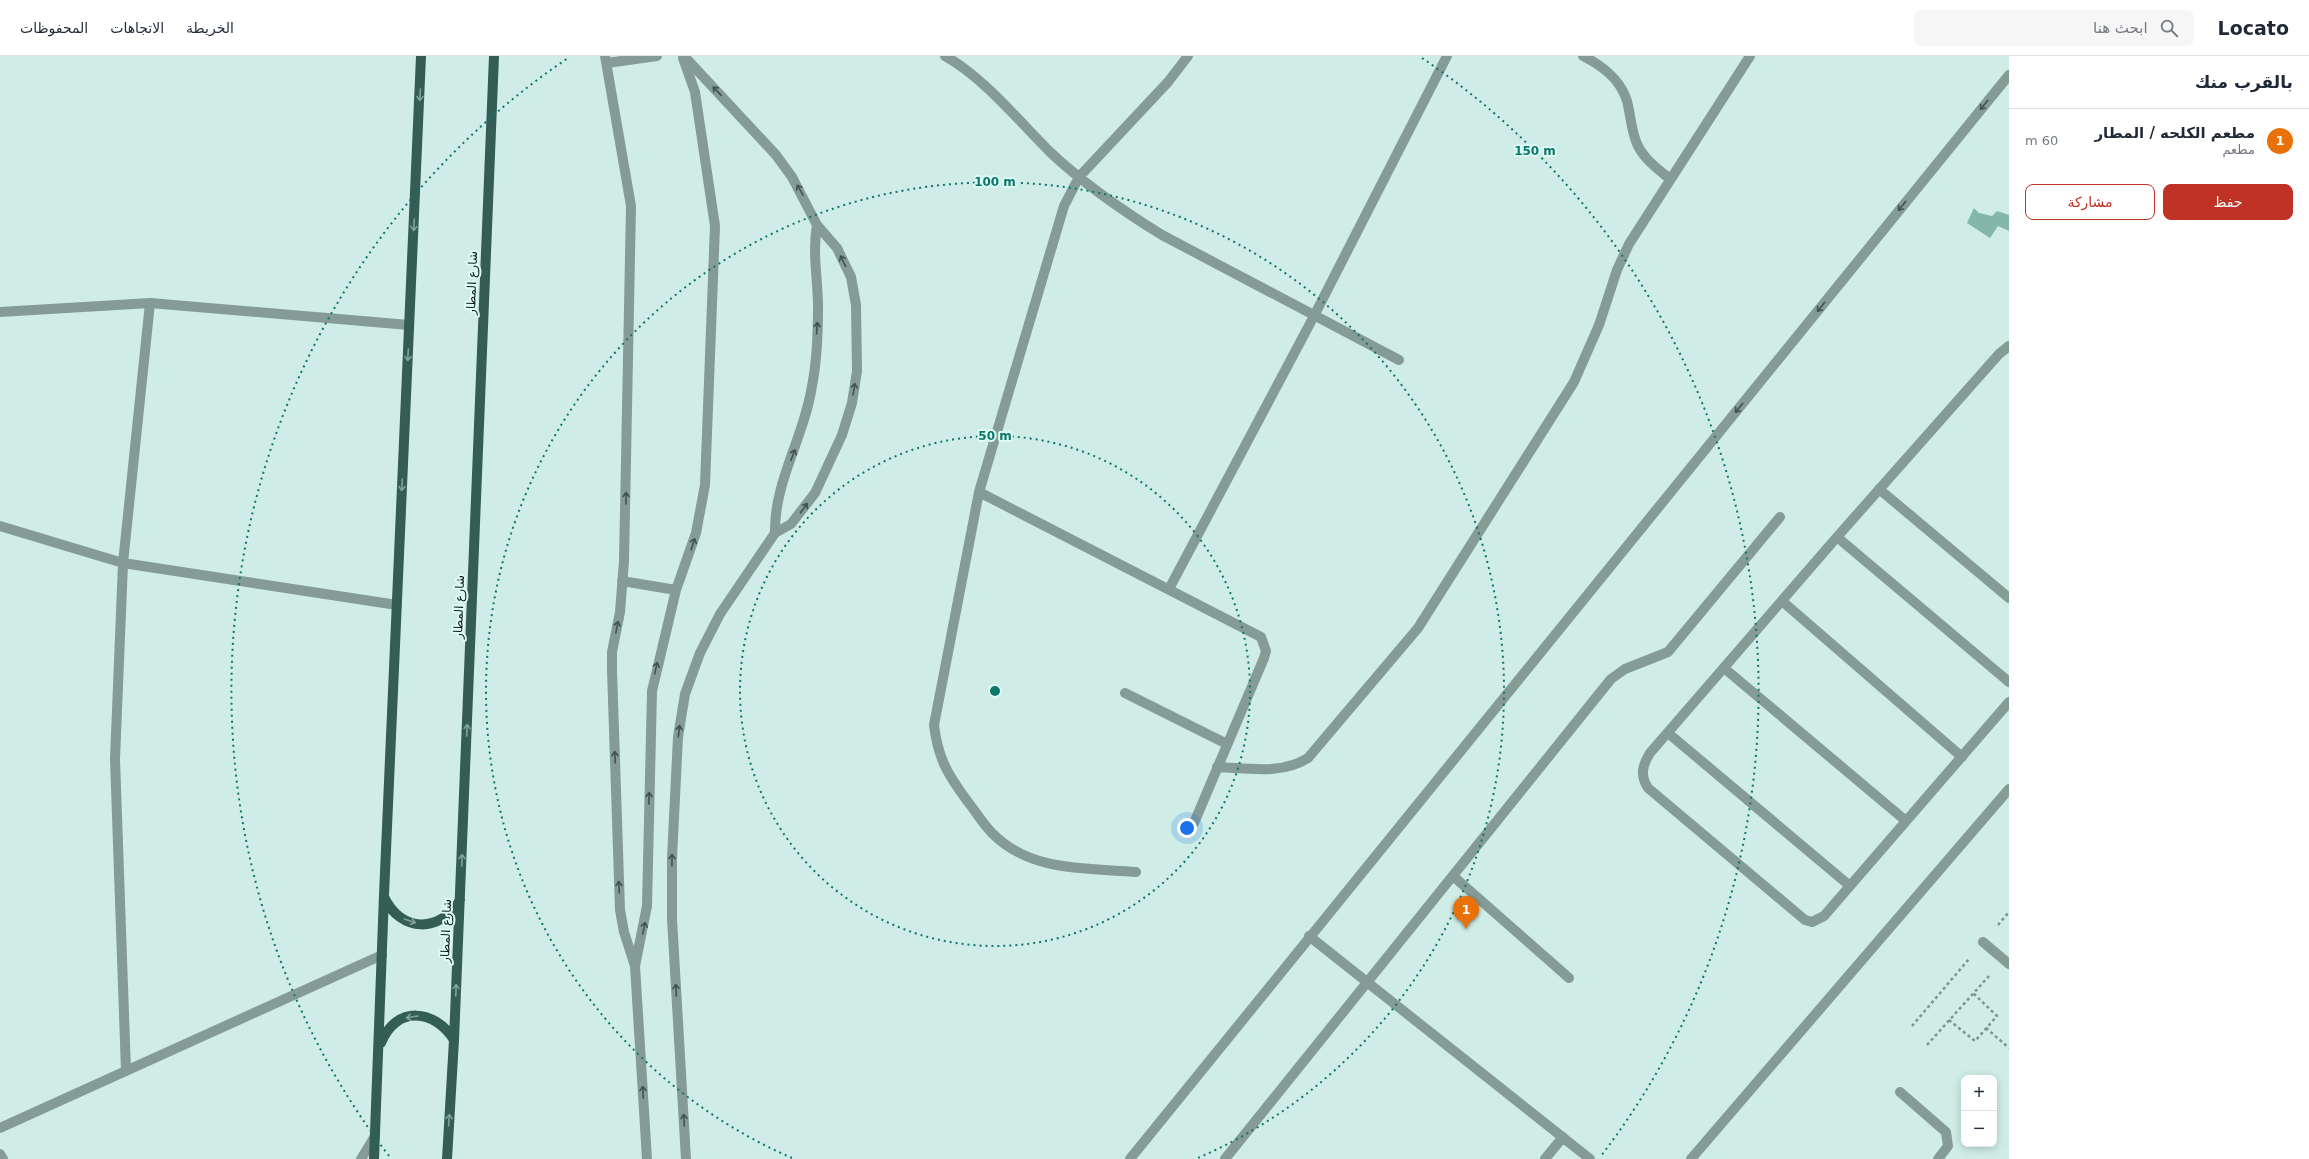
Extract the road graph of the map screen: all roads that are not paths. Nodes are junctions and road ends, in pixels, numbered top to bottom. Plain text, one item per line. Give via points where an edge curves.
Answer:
1 (421, 56) edge
2 (494, 56) edge
3 (657, 56) edge
4 (683, 56) edge
5 (945, 56) edge
6 (1188, 56) edge
7 (1447, 56) edge
8 (1583, 56) edge
9 (1750, 56) edge
10 (1595, 59) edge
11 (606, 60) edge
12 (2009, 75) edge
13 (1079, 177) junction
14 (1670, 180) junction
15 (817, 225) junction
16 (150, 303) junction
17 (0, 312) edge
18 (1314, 316) junction
19 (410, 325) junction
20 (2009, 346) edge
21 (1399, 360) dead end
22 (1879, 489) junction
23 (979, 492) junction
24 (1780, 517) dead end
25 (0, 526) edge
26 (776, 533) junction
27 (1837, 536) junction
28 (123, 563) junction
29 (622, 581) junction
30 (1169, 589) junction
31 (676, 590) junction
32 (2009, 598) edge
33 (1782, 601) junction
34 (397, 605) junction
35 (1724, 668) junction
36 (2009, 682) edge
37 (1125, 693) dead end
38 (2009, 702) edge
39 (1668, 733) junction
40 (1227, 744) junction
41 (1962, 757) junction
42 (1217, 767) junction
43 (2009, 789) edge
44 (1906, 821) junction
45 (1194, 823) dead end
46 (1136, 872) dead end
47 (1453, 876) junction
48 (1850, 886) junction
49 (384, 895) junction
50 (460, 899) junction
51 (1309, 936) junction
52 (1984, 942) road end
53 (382, 955) junction
54 (2006, 961) edge
55 (635, 966) junction
56 (1569, 978) dead end
57 (1368, 983) junction
58 (454, 1040) junction
59 (379, 1046) junction
60 (126, 1071) junction
61 (1900, 1092) dead end
62 (0, 1128) edge
63 (375, 1136) junction
64 (1563, 1137) junction
65 (0, 1154) edge
66 (3, 1159) edge
67 (360, 1159) edge
68 (374, 1159) edge
69 (447, 1159) edge
70 (647, 1159) edge
71 (686, 1159) edge
72 (1130, 1159) edge
73 (1225, 1159) edge
74 (1544, 1159) edge
75 (1590, 1159) edge
76 (1691, 1159) edge
77 (1938, 1159) edge

1 -> 19 main road
50 -> 2 main road, شارع المطار
3 - 11 street
15 -> 4 street via 796,182 776,155
31 -> 4 street via 696,533 705,485 715,226 695,92
5 - 13 street via 968,72
6 - 13 street via 1168,82
7 - 18 street
8 - 10 street
9 - 14 street
10 - 14 street via 1622,89 1634,136 1644,157
29 -> 11 street via 631,206
12 -> 51 street
13 - 18 street via 1162,235
13 - 23 street via 1064,206
14 - 42 street via 1629,244 1617,270 1599,325 1574,382 1418,628 1308,758 1290,768 1279,770
26 -> 15 street via 778,496 805,424 813,385 818,306 814,254
26 -> 15 street via 791,524 815,493 842,435 852,403 857,371 856,305 851,277 837,248
16 - 17 street
16 - 19 street
16 - 28 street
18 - 21 street
18 - 30 street
19 -> 34 main road
20 - 22 street via 1999,354
22 - 27 street
22 - 32 street
23 - 30 street
23 - 46 street via 936,704 934,725 937,747 944,768 992,833 1023,856 1041,863 1060,866
24 - 47 street via 1668,652 1625,669 1611,679
25 - 28 street
71 -> 26 street via 672,911 672,858 680,715 691,673 709,633
27 - 33 street
27 - 36 street
28 - 34 street
28 - 60 street via 115,759
29 - 31 street
55 -> 29 street via 621,920 612,670 612,652 620,612
30 - 40 street via 1255,633 1265,643 1264,658
55 -> 31 street via 647,906 652,691
33 - 35 street
33 - 41 street
34 - 49 main road
35 - 39 street
35 - 44 street
37 - 40 street
38 - 41 street
39 - 48 street
39 - 48 street via 1642,770 1643,780 1648,788 1805,920 1812,922 1824,916
40 - 42 street
41 - 44 street
42 - 45 street
43 - 76 street
44 - 48 street
47 - 56 street
47 - 57 street
49 -> 50 main road via 398,916 421,925 445,918 454,910
49 - 53 main road
58 -> 50 main road, شارع المطار
51 - 57 street
51 - 72 street
52 - 54 street
53 - 59 main road
53 - 60 street
70 -> 55 street
57 - 64 street
57 - 73 street
58 -> 59 main road via 447,1028 435,1019 422,1015 407,1016 394,1023 385,1033
69 -> 58 main road, شارع المطار
59 - 63 main road
60 - 62 street
61 - 77 street via 1946,1132 1948,1146
63 - 67 street
63 - 68 main road
64 - 74 street
64 - 75 street
65 - 66 street

